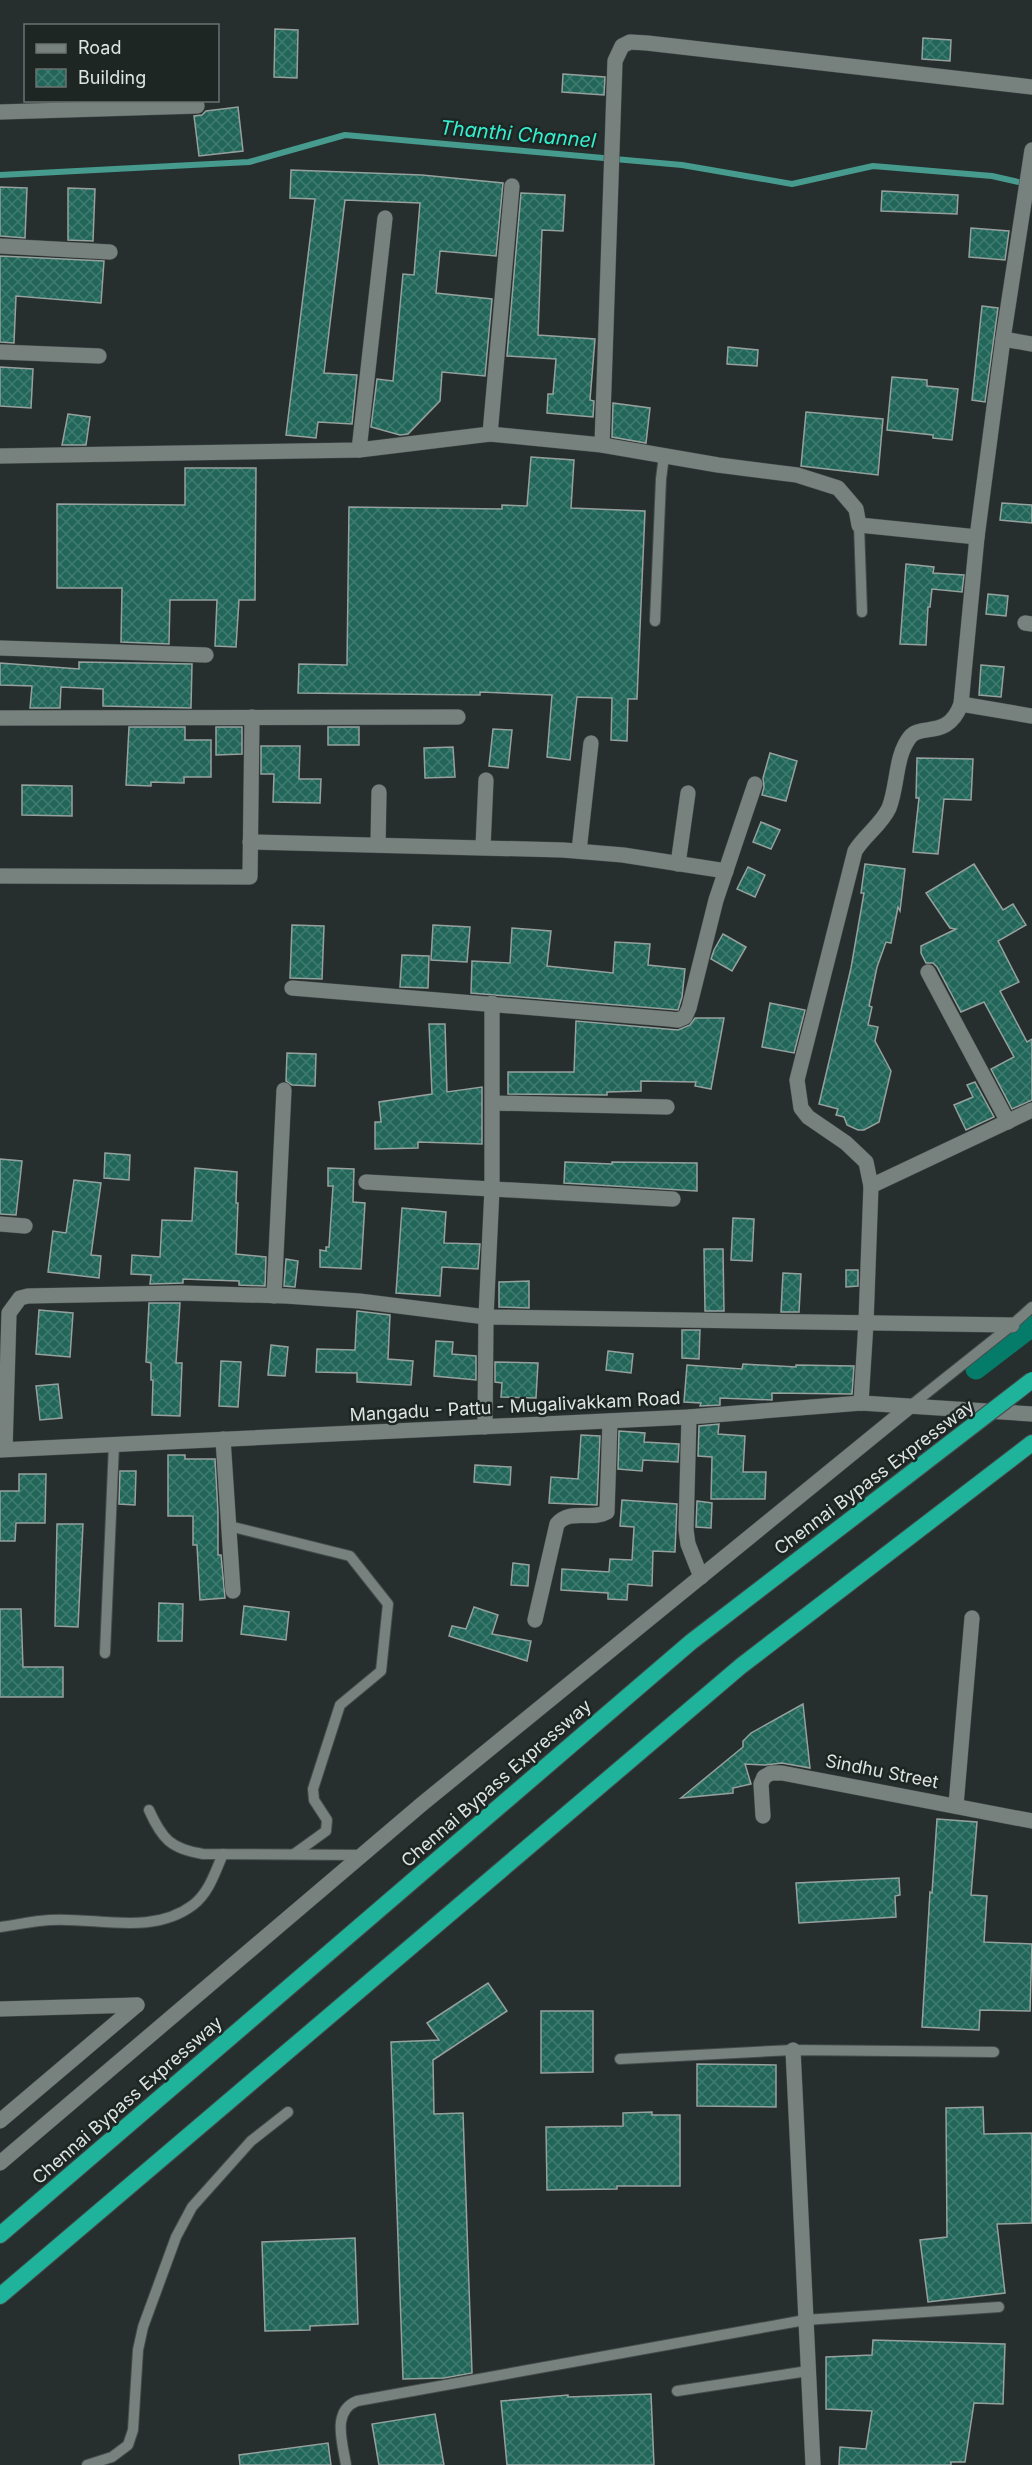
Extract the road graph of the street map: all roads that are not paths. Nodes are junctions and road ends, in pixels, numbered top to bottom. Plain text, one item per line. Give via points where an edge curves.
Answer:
1 (1032, 87) edge
2 (197, 106) dead end
3 (0, 112) edge
4 (1032, 150) edge
5 (512, 186) dead end
6 (385, 218) dead end
7 (0, 246) edge
8 (110, 252) dead end
9 (1003, 339) junction
10 (1032, 344) edge
11 (0, 352) edge
12 (99, 356) dead end
13 (490, 434) junction
14 (602, 445) junction
15 (359, 450) junction
16 (0, 456) edge
17 (664, 456) junction
18 (859, 525) junction
19 (977, 537) junction
20 (862, 612) dead end
21 (655, 621) dead end
22 (0, 648) edge
23 (206, 654) dead end
24 (961, 704) junction
25 (1032, 716) edge
26 (252, 717) junction
27 (458, 717) dead end
28 (0, 718) edge
29 (591, 743) dead end
30 (486, 780) dead end
31 (755, 784) dead end
32 (379, 792) dead end
33 (688, 794) dead end
34 (250, 842) junction
35 (378, 845) junction
36 (483, 847) junction
37 (579, 851) junction
38 (678, 864) junction
39 (726, 871) junction
40 (0, 876) edge
41 (928, 972) dead end
42 (292, 988) dead end
43 (492, 1003) junction
44 (284, 1090) dead end
45 (493, 1103) junction
46 (667, 1107) dead end
47 (1032, 1110) edge
48 (1008, 1122) junction
49 (366, 1182) dead end
50 (871, 1186) junction
51 (492, 1189) junction
52 (673, 1199) dead end
53 (0, 1224) edge
54 (25, 1226) dead end
55 (274, 1296) junction
56 (1032, 1306) edge
57 (486, 1317) junction
58 (866, 1322) junction
59 (1012, 1325) junction
60 (1032, 1380) edge
61 (861, 1403) junction
62 (909, 1407) junction
63 (1032, 1414) edge
64 (689, 1417) junction
65 (610, 1421) junction
66 (485, 1427) junction
67 (223, 1439) junction
68 (1032, 1443) edge
69 (114, 1444) junction
70 (3, 1449) edge
71 (229, 1526) junction
72 (700, 1577) junction
73 (233, 1591) dead end
74 (972, 1618) dead end
75 (535, 1620) dead end
76 (105, 1653) dead end
77 (956, 1805) junction
78 (148, 1810) dead end
79 (763, 1816) dead end
80 (1032, 1821) edge
81 (223, 1854) junction
82 (294, 1854) junction
83 (362, 1855) junction
84 (0, 1927) edge
85 (0, 2009) edge
86 (793, 2050) junction
87 (994, 2052) dead end
88 (620, 2059) dead end
89 (288, 2112) dead end
90 (0, 2121) edge
91 (0, 2163) edge
92 (0, 2235) edge
93 (0, 2296) edge
94 (999, 2307) dead end
95 (805, 2320) junction
96 (808, 2371) junction
97 (677, 2391) dead end
98 (87, 2465) edge
99 (346, 2465) edge
100 (813, 2465) edge

1 - 14 street via 630,42 622,46 615,61
2 - 3 street
4 - 9 street
5 - 13 street
6 - 15 street
7 - 8 street
9 - 10 street
9 - 19 street
11 - 12 street
13 - 14 street
13 - 15 street
14 - 17 street
15 - 16 street
17 - 18 street via 797,475 838,488 856,509
17 - 21 lane
18 - 19 street
18 - 20 lane
19 - 24 street
22 - 23 street
24 - 25 street
24 - 50 street via 957,716 944,726 913,733 908,739 889,808 855,851 798,1080 801,1108 866,1162
26 - 27 street
26 - 28 street
26 - 34 street
29 - 37 street
30 - 36 street
31 - 39 street
32 - 35 street
33 - 38 street
34 - 35 street
34 - 40 street via 250,877
35 - 36 street
36 - 37 street
37 - 38 street
38 - 39 street
39 - 43 street via 685,1017 678,1020
41 - 48 street
42 - 43 street
43 - 45 street
44 - 55 street
45 - 46 street
45 - 51 street
47 - 48 street
48 - 50 street
49 - 51 street
50 - 58 street
51 - 52 street
51 - 57 street
53 - 54 street
55 - 57 street via 359,1301
55 - 70 street via 180,1293 20,1298 9,1313
56 - 59 lane
57 - 58 street
57 - 66 street
58 - 59 street
58 - 61 street
59 - 62 lane
60 - 92 highway, Chennai Bypass Expressway, bridge via 691,1642
61 - 62 street, Mangadu - Pattu - Mugalivakkam Road
61 - 64 street, Mangadu - Pattu - Mugalivakkam Road
62 - 63 street, Mangadu - Pattu - Mugalivakkam Road
62 - 72 street
64 - 65 street, Mangadu - Pattu - Mugalivakkam Road
64 - 72 street via 687,1544
65 - 66 street, Mangadu - Pattu - Mugalivakkam Road
65 - 75 street via 609,1509 602,1515 565,1517 557,1524
66 - 67 street, Mangadu - Pattu - Mugalivakkam Road
67 - 69 street, Mangadu - Pattu - Mugalivakkam Road
67 - 71 street
68 - 93 highway via 741,1666
69 - 70 street, Mangadu - Pattu - Mugalivakkam Road
69 - 76 lane
71 - 73 street
71 - 82 lane via 350,1556 388,1604 381,1671 340,1705 315,1782 314,1800 327,1820 326,1831
72 - 83 street
74 - 77 street
77 - 79 street, Sindhu Street via 771,1773 761,1784
77 - 80 street, Sindhu Street
78 - 81 lane via 157,1830 171,1844 184,1851
81 - 82 lane
81 - 84 lane via 205,1893 194,1905 157,1922 50,1920
82 - 83 lane
83 - 91 street
85 - 90 street via 137,2005
86 - 87 lane
86 - 88 lane
86 - 95 street
89 - 98 lane via 250,2141 192,2207 176,2237 143,2327 133,2430 128,2445 112,2457
94 - 95 lane
95 - 96 street
95 - 99 lane via 357,2401 349,2404 341,2416
96 - 97 lane
96 - 100 street

